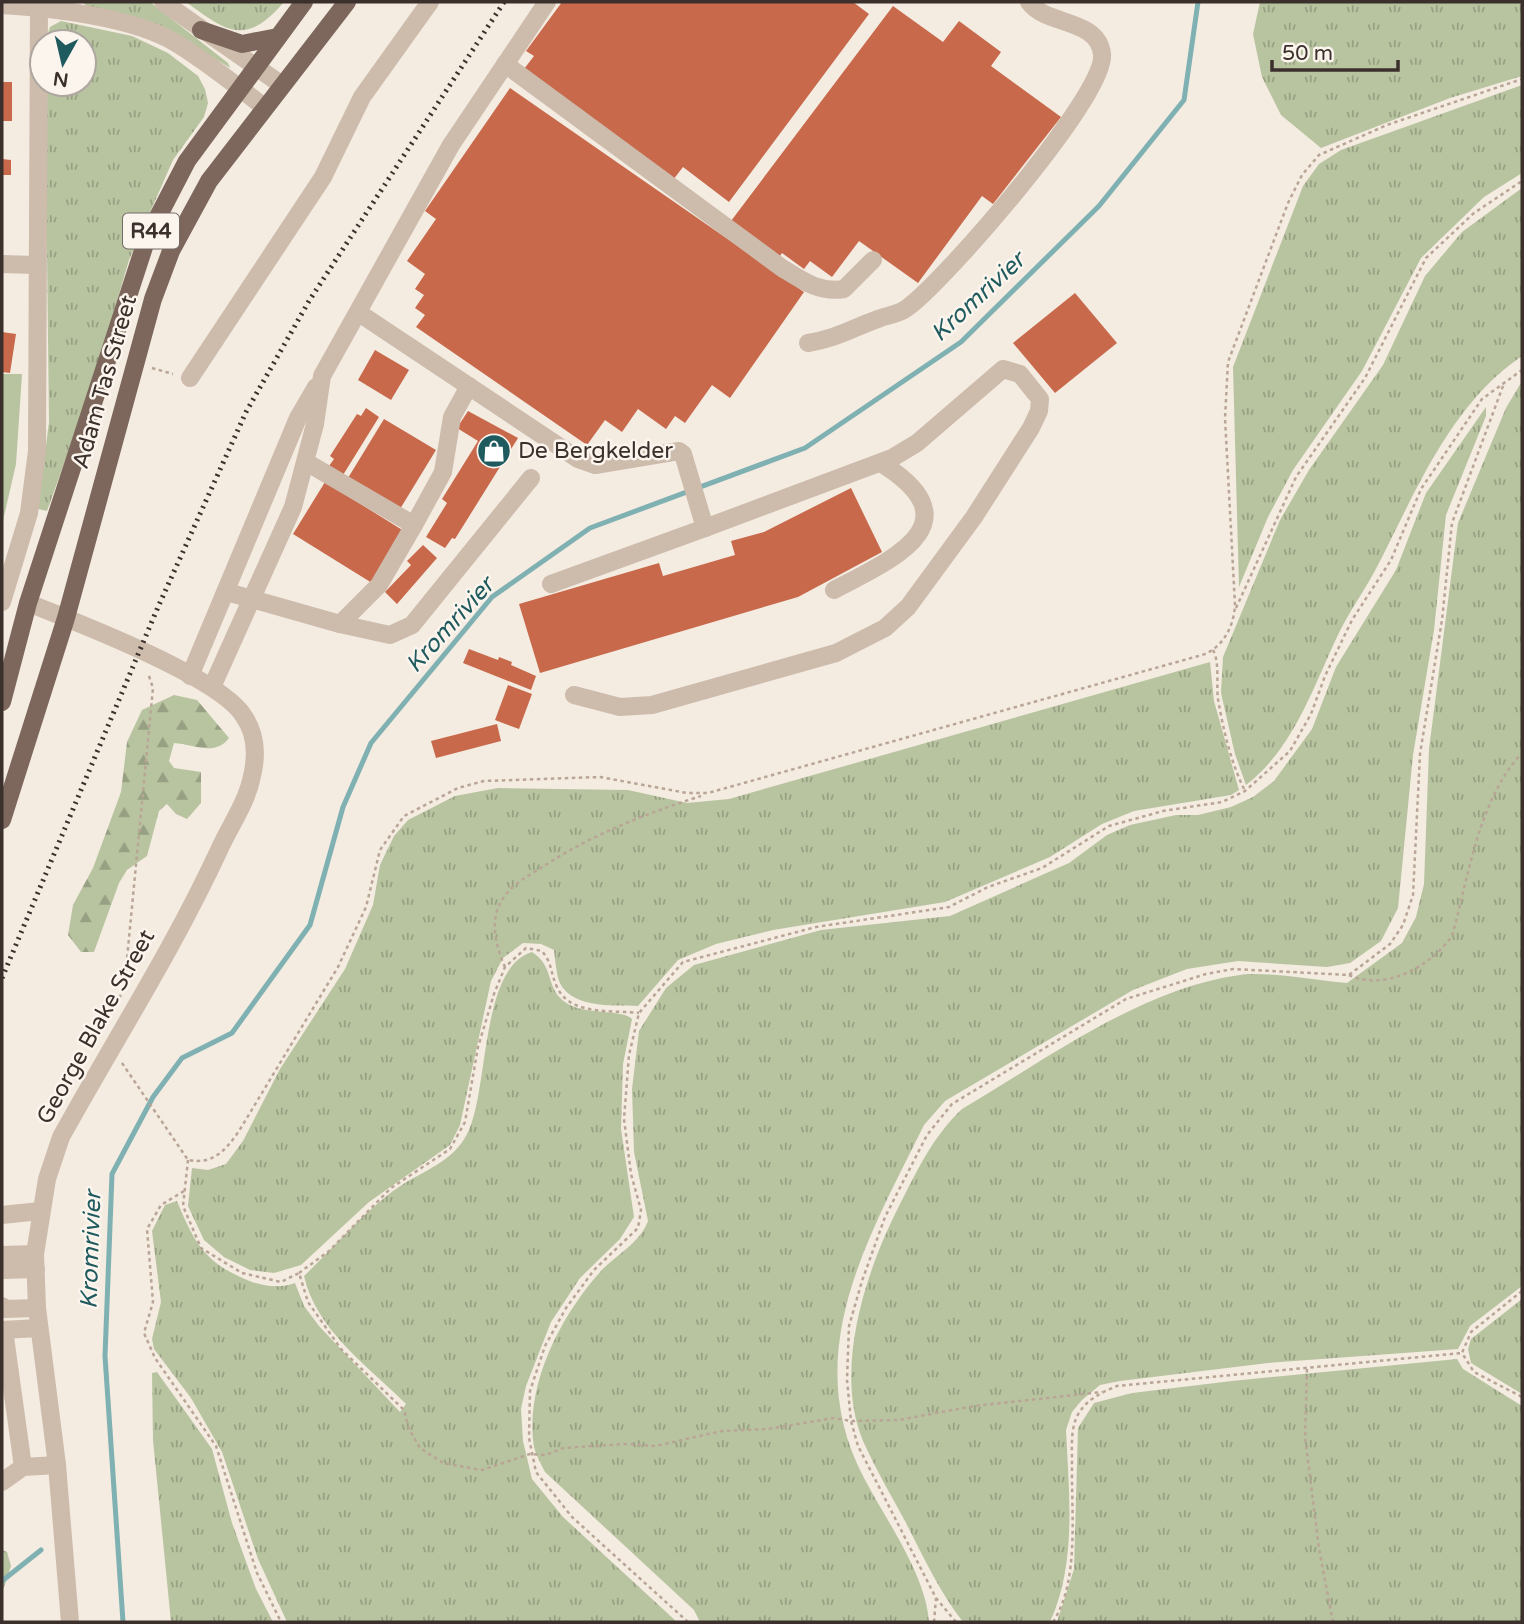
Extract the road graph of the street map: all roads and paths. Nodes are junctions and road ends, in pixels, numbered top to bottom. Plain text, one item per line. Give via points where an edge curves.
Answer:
1 (163, 2) edge
2 (304, 2) edge
3 (347, 2) edge
4 (430, 2) edge
5 (547, 2) edge
6 (1029, 2) edge
7 (2, 5) edge
8 (68, 6) edge
9 (39, 7) junction
10 (201, 30) junction
11 (278, 37) junction
12 (505, 64) junction
13 (255, 67) junction
14 (282, 85) junction
15 (239, 88) junction
16 (264, 107) junction
17 (1522, 181) edge
18 (873, 260) dead end
19 (2, 264) edge
20 (36, 265) junction
21 (359, 313) junction
22 (808, 342) dead end
23 (151, 368) dead end
24 (1522, 370) edge
25 (322, 376) junction
26 (190, 378) joint
27 (1504, 385) junction
28 (469, 386) junction
29 (306, 462) junction
30 (881, 463) junction
31 (531, 478) dead end
32 (414, 525) junction
33 (705, 528) junction
34 (551, 584) dead end
35 (834, 590) dead end
36 (227, 592) junction
37 (253, 600) junction
38 (2, 603) edge
39 (28, 603) junction
40 (1235, 611) dead end
41 (66, 618) junction
42 (340, 624) junction
43 (1213, 650) dead end
44 (148, 673) dead end
45 (190, 676) junction
46 (212, 687) junction
47 (574, 695) dead end
48 (2, 702) edge
49 (1522, 753) edge
50 (1245, 790) junction
51 (708, 793) dead end
52 (2, 820) edge
53 (505, 967) junction
54 (1349, 975) junction
55 (118, 1001) dead end
56 (639, 1013) junction
57 (119, 1059) dead end
58 (184, 1191) junction
59 (40, 1211) junction
60 (2, 1215) edge
61 (2, 1255) edge
62 (36, 1262) junction
63 (2, 1270) edge
64 (299, 1273) junction
65 (1522, 1291) edge
66 (2, 1306) edge
67 (37, 1308) junction
68 (39, 1328) junction
69 (3, 1330) edge
70 (1462, 1353) junction
71 (1307, 1368) junction
72 (1102, 1392) junction
73 (1522, 1397) edge
74 (851, 1421) junction
75 (530, 1454) junction
76 (57, 1465) junction
77 (23, 1467) junction
78 (2, 1482) edge
79 (936, 1598) junction
80 (71, 1622) edge
81 (281, 1622) edge
82 (688, 1622) edge
83 (934, 1622) edge
84 (956, 1622) edge
85 (1053, 1622) edge
86 (1333, 1622) edge

1 - 10 street
2 - 11 main road, Adam Tas Street / R44
3 - 14 main road, Adam Tas Street / R44
4 - 26 street via 362,97 323,177
5 - 12 street
6 - 22 street via 1036,11 1087,30 1102,53 1099,73 1059,135 975,243 905,310 842,336
7 - 9 street
8 - 9 street
8 - 15 street via 175,42
9 - 20 street
10 - 11 main road via 242,44
10 - 13 street
11 - 13 main road, Adam Tas Street / R44
12 - 18 street via 810,284 825,291 845,289
12 - 21 street via 451,145
13 - 14 street
13 - 15 main road, Adam Tas Street / R44
14 - 16 main road, Adam Tas Street / R44
15 - 16 street
15 - 39 main road, Adam Tas Street / R44 via 187,161 147,238
16 - 41 main road, Adam Tas Street / R44 via 209,181 171,251 153,299
17 - 40 path via 1474,213 1426,258 1365,378 1296,477
19 - 20 street
20 - 38 street via 37,451 29,513
21 - 25 street
21 - 28 street
23 - 26 path
24 - 27 path
25 - 29 street
25 - 36 street via 299,418
27 - 50 path via 1482,399 1421,489 1391,561 1352,620 1290,751
27 - 54 path via 1452,523 1420,754 1413,895 1403,925 1390,944
28 - 32 street via 452,417 443,472
28 - 33 street via 586,462 612,463 671,450 683,454
29 - 32 street
29 - 37 street via 293,507
30 - 33 street
30 - 35 street via 913,486 920,499 923,524 919,535 897,558
30 - 47 street via 917,443 1003,369 1020,374 1040,399 1040,411 1031,428 974,517 908,607 885,628 836,653 652,705 621,706
31 - 42 street via 412,625 390,635
32 - 42 street via 379,585
33 - 34 street
36 - 37 street
36 - 45 street
37 - 42 street
37 - 46 street
39 - 41 street, George Blake Street
39 - 48 main road, Adam Tas Street / R44
41 - 45 street, George Blake Street
41 - 52 main road, Adam Tas Street / R44
43 - 50 path via 1224,729
44 - 55 path via 153,688 124,990
45 - 46 street, George Blake Street
46 - 59 street, George Blake Street via 232,702 252,732 252,779 204,883 61,1137
49 - 54 path via 1488,809 1452,936 1439,954 1399,976 1364,982
50 - 56 path via 1222,802 1109,826 1042,868 949,907 816,927 682,962
51 - 53 path via 613,826 510,890 500,901 495,919
53 - 56 path via 526,948 542,951 552,964 557,988 570,1003
53 - 64 path via 478,1047 465,1122 450,1149 391,1188 329,1251
54 - 74 path via 1233,969 1126,999 952,1104 926,1135 886,1217 862,1281 849,1326
56 - 75 path via 631,1036 624,1119 641,1210 638,1228 594,1270 545,1346 530,1391
57 - 58 path via 188,1160
58 - 64 path via 183,1206 201,1248 242,1273 281,1282
58 - 81 path via 161,1205 147,1229 153,1302 144,1333 155,1358 216,1446 257,1573
59 - 60 street
59 - 62 street, George Blake Street
61 - 62 street
62 - 63 street
62 - 67 street, George Blake Street
64 - 75 path via 308,1302 341,1349 404,1410 408,1429 420,1448 443,1463 482,1471
65 - 70 path via 1471,1332
66 - 67 street
67 - 68 street, George Blake Street
68 - 69 street
68 - 76 street, George Blake Street
69 - 77 street
70 - 71 path
70 - 73 path via 1474,1372
71 - 72 path via 1117,1386
71 - 86 path via 1305,1437
72 - 74 path via 974,1406 899,1420
72 - 85 path via 1081,1410 1072,1431 1072,1549 1064,1597
74 - 75 path via 834,1418 722,1431 654,1446 625,1444
74 - 79 path via 874,1482
75 - 82 path via 536,1472 572,1517
76 - 77 street
76 - 80 street, George Blake Street
77 - 78 street
79 - 83 path
79 - 84 path

